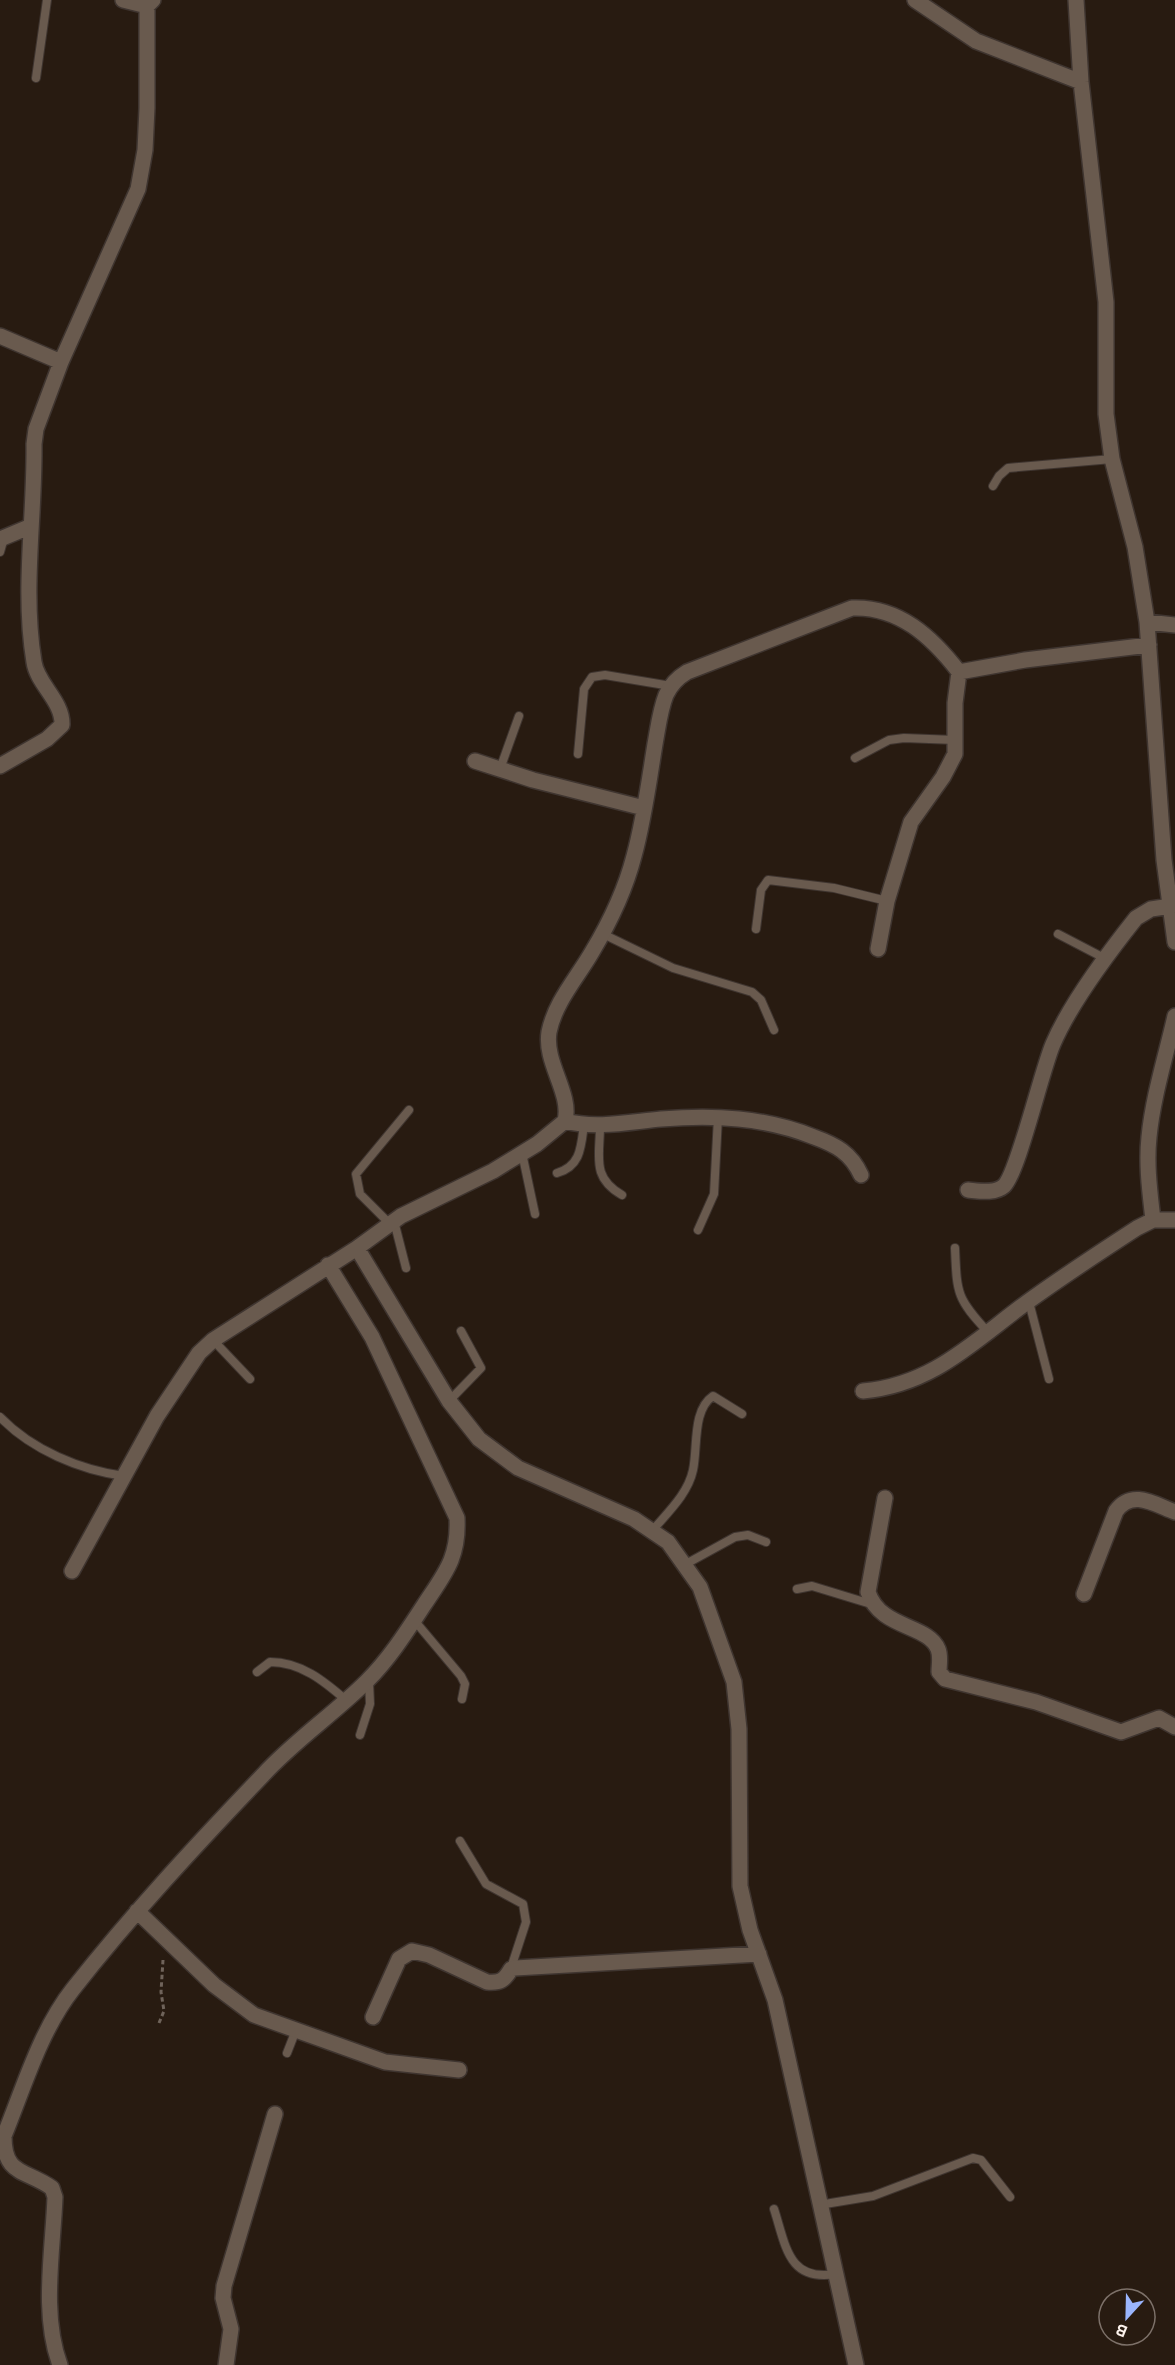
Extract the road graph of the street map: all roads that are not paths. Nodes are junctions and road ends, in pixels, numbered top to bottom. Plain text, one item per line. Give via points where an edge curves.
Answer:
1 (47, 0) edge
2 (123, 0) edge
3 (915, 0) edge
4 (1076, 0) edge
5 (150, 3) edge
6 (36, 78) dead end
7 (1081, 82) junction
8 (0, 336) edge
9 (61, 362) junction
10 (1112, 459) junction
11 (993, 486) dead end
12 (29, 527) junction
13 (1, 543) edge
14 (1148, 622) junction
15 (1175, 625) edge
16 (1149, 645) junction
17 (958, 672) junction
18 (671, 686) junction
19 (519, 716) dead end
20 (955, 740) junction
21 (578, 754) dead end
22 (855, 758) dead end
23 (475, 761) dead end
24 (0, 766) edge
25 (500, 769) junction
26 (644, 808) junction
27 (887, 901) junction
28 (1171, 906) junction
29 (756, 929) dead end
30 (603, 934) junction
31 (1058, 934) dead end
32 (1175, 942) edge
33 (879, 949) dead end
34 (1106, 959) junction
35 (1175, 1016) edge
36 (774, 1030) dead end
37 (409, 1110) dead end
38 (718, 1117) junction
39 (565, 1121) junction
40 (584, 1124) junction
41 (600, 1125) junction
42 (521, 1153) junction
43 (557, 1173) dead end
44 (861, 1175) dead end
45 (968, 1190) dead end
46 (622, 1195) dead end
47 (535, 1214) dead end
48 (1153, 1220) junction
49 (1175, 1220) edge
50 (392, 1223) junction
51 (698, 1230) dead end
52 (955, 1248) dead end
53 (341, 1257) junction
54 (406, 1268) dead end
55 (1029, 1302) junction
56 (461, 1331) dead end
57 (988, 1332) junction
58 (213, 1340) junction
59 (250, 1379) dead end
60 (1049, 1379) dead end
61 (863, 1391) dead end
62 (449, 1401) junction
63 (742, 1414) dead end
64 (0, 1417) edge
65 (124, 1476) junction
66 (885, 1498) dead end
67 (1175, 1512) edge
68 (652, 1531) junction
69 (766, 1542) dead end
70 (684, 1565) junction
71 (72, 1571) dead end
72 (797, 1589) dead end
73 (1084, 1594) dead end
74 (872, 1604) junction
75 (414, 1620) junction
76 (256, 1672) dead end
77 (369, 1679) junction
78 (462, 1699) dead end
79 (347, 1701) junction
80 (1175, 1726) edge
81 (360, 1736) dead end
82 (460, 1841) dead end
83 (137, 1911) junction
84 (759, 1954) junction
85 (518, 1968) junction
86 (373, 2017) dead end
87 (296, 2028) junction
88 (287, 2053) dead end
89 (459, 2070) dead end
90 (275, 2114) dead end
91 (2, 2144) edge
92 (1010, 2197) dead end
93 (819, 2205) junction
94 (774, 2209) dead end
95 (836, 2274) junction
96 (60, 2365) edge
97 (226, 2365) edge
98 (856, 2365) edge

1 - 6 lane
2 - 5 street
3 - 7 street via 976,41
4 - 7 street
5 - 9 street via 147,108 138,189
7 - 10 street via 1106,302 1106,414
8 - 9 street
9 - 12 street via 36,429
10 - 11 lane via 1008,468
10 - 14 street via 1135,547
12 - 13 street
12 - 24 street via 34,665 62,724 47,739
14 - 15 street
14 - 16 street
16 - 17 street
16 - 28 street via 1161,825
17 - 18 street via 941,649 908,621 868,607 842,611 687,672
17 - 20 street
18 - 21 lane via 605,675 592,677 584,689
18 - 26 street via 661,713
19 - 25 lane
20 - 22 lane via 904,738
20 - 27 street via 951,762 910,822
23 - 25 street
25 - 26 street
26 - 30 street via 624,888
27 - 29 lane via 834,888 768,880 761,890
27 - 33 street
28 - 32 street
28 - 34 street via 1144,912
30 - 36 lane via 674,968 752,992 761,1000
30 - 39 street via 570,984 549,1032 549,1054 566,1107
31 - 34 lane
34 - 45 street via 1053,1044 1005,1185 992,1190
35 - 48 street via 1149,1138
37 - 50 lane via 356,1174 357,1186 367,1200
38 - 41 street
38 - 44 street via 788,1127 827,1142 854,1159
38 - 51 lane via 714,1194
39 - 40 street
39 - 42 street
40 - 41 street
40 - 43 lane via 578,1159 569,1169
41 - 46 lane via 601,1177
42 - 47 lane
42 - 50 street
48 - 49 street
48 - 55 street
50 - 53 street
50 - 54 lane
52 - 57 lane via 957,1291 962,1303
53 - 58 street
53 - 62 street
53 - 75 street via 372,1337 457,1518 458,1541 450,1567
55 - 57 street
55 - 60 lane
56 - 62 lane via 481,1368
57 - 61 street via 929,1374 889,1389
58 - 59 lane
58 - 65 street via 199,1353 157,1416
62 - 68 street via 479,1439 518,1468 634,1519
63 - 68 lane via 714,1396 705,1401 690,1482
64 - 65 lane via 41,1448 85,1467
65 - 71 street
66 - 74 street via 868,1592
67 - 73 street via 1143,1499 1121,1504
68 - 70 street via 668,1542
69 - 70 lane via 748,1535 735,1537
70 - 84 street via 700,1587 734,1682 740,1729 740,1886
72 - 74 lane via 812,1586
74 - 80 street via 880,1613 934,1641 939,1651 939,1672 951,1682 1036,1702 1121,1732 1159,1718
75 - 77 street
75 - 78 lane via 462,1676
76 - 79 lane via 270,1662 299,1668 321,1679
77 - 79 street
77 - 81 lane via 370,1704
79 - 83 street via 293,1744
82 - 85 lane via 486,1884 523,1904 526,1922
83 - 87 street via 239,2005 254,2015
83 - 91 street via 71,1991 50,2023
84 - 85 street
84 - 93 street via 775,2000
85 - 86 street via 504,1980 487,1982 429,1955 405,1953
87 - 88 lane
87 - 89 street via 385,2062
90 - 97 street via 224,2286 231,2329
91 - 96 street via 13,2168 44,2182 52,2188 55,2198 50,2297 53,2344
92 - 93 lane via 981,2160 973,2158 873,2196
93 - 95 street
94 - 95 lane via 795,2265 812,2275
95 - 98 street

